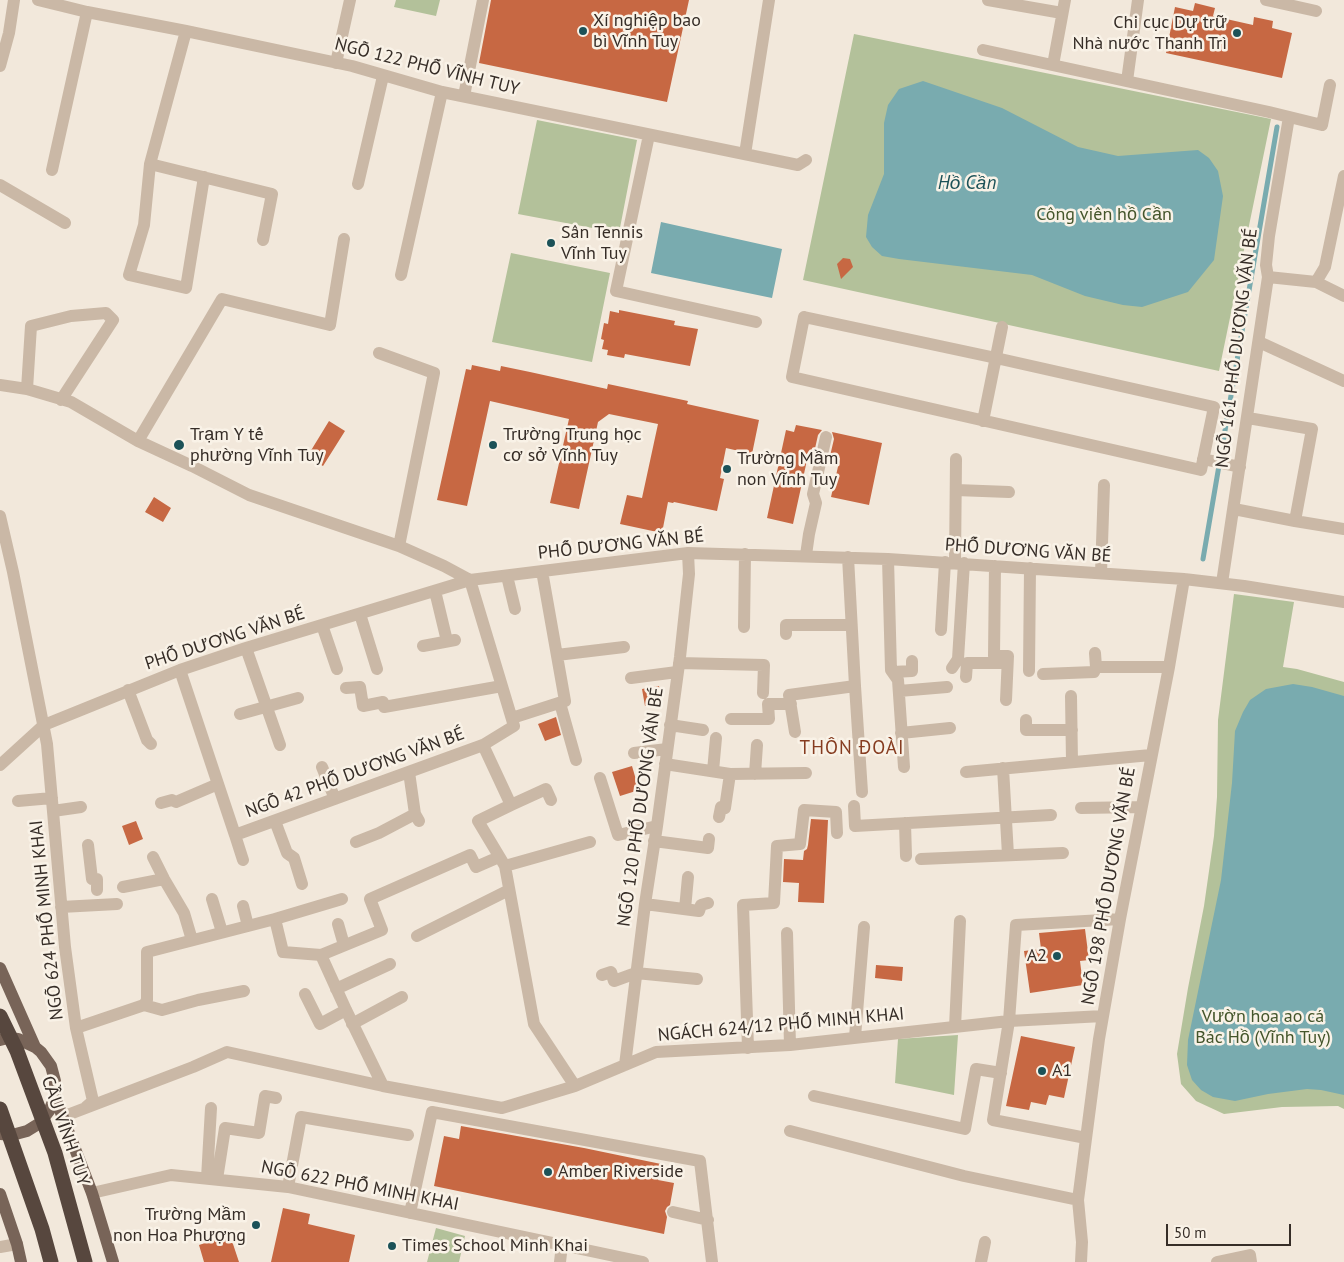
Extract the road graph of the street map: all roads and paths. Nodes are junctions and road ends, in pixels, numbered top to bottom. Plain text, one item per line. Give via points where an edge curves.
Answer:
1 (14, 0) edge
2 (38, 0) edge
3 (350, 0) edge
4 (483, 0) edge
5 (769, 0) edge
6 (988, 0) edge
7 (1138, 0) edge
8 (1266, 0) edge
9 (1063, 6) edge
10 (1316, 10) dead end
11 (87, 12) junction
12 (186, 31) junction
13 (983, 50) dead end
14 (336, 63) junction
15 (1053, 64) junction
16 (0, 66) edge
17 (383, 76) junction
18 (1127, 81) junction
19 (1330, 85) dead end
20 (442, 92) junction
21 (464, 96) junction
22 (1290, 117) junction
23 (649, 135) junction
24 (745, 154) junction
25 (806, 160) dead end
26 (150, 164) junction
27 (52, 170) dead end
28 (1344, 176) edge
29 (204, 177) junction
30 (358, 184) dead end
31 (0, 185) edge
32 (65, 223) dead end
33 (344, 239) dead end
34 (262, 240) dead end
35 (401, 276) dead end
36 (1268, 277) junction
37 (1316, 282) junction
38 (1344, 296) edge
39 (756, 322) dead end
40 (1002, 327) dead end
41 (1259, 342) junction
42 (379, 353) dead end
43 (996, 358) junction
44 (1344, 381) edge
45 (0, 386) edge
46 (27, 389) junction
47 (61, 400) junction
48 (1248, 418) junction
49 (983, 421) junction
50 (826, 437) dead end
51 (138, 441) junction
52 (956, 460) dead end
53 (1209, 460) junction
54 (1235, 466) junction
55 (1104, 485) dead end
56 (956, 490) junction
57 (1010, 492) dead end
58 (1234, 509) junction
59 (0, 516) edge
60 (1295, 521) junction
61 (1344, 529) edge
62 (399, 546) junction
63 (688, 553) junction
64 (745, 554) junction
65 (806, 555) junction
66 (848, 557) junction
67 (888, 559) junction
68 (954, 563) junction
69 (995, 566) junction
70 (1030, 568) junction
71 (542, 571) junction
72 (1101, 573) junction
73 (506, 576) junction
74 (1184, 579) junction
75 (470, 580) junction
76 (1222, 583) junction
77 (435, 591) junction
78 (1344, 602) edge
79 (515, 610) dead end
80 (360, 614) junction
81 (322, 625) junction
82 (852, 625) junction
83 (744, 628) dead end
84 (941, 630) dead end
85 (786, 634) dead end
86 (423, 646) dead end
87 (624, 647) dead end
88 (246, 648) junction
89 (1095, 653) dead end
90 (557, 655) junction
91 (912, 661) dead end
92 (1007, 666) junction
93 (1096, 667) junction
94 (1168, 667) junction
95 (678, 668) junction
96 (952, 668) dead end
97 (337, 669) dead end
98 (377, 669) dead end
99 (180, 670) junction
100 (892, 672) junction
101 (1035, 672) junction
102 (966, 677) dead end
103 (631, 678) dead end
104 (502, 686) junction
105 (855, 686) junction
106 (947, 687) dead end
107 (346, 688) dead end
108 (128, 690) junction
109 (899, 691) junction
110 (763, 693) dead end
111 (1072, 696) dead end
112 (298, 698) dead end
113 (1006, 700) dead end
114 (560, 703) junction
115 (791, 704) junction
116 (266, 706) junction
117 (240, 714) dead end
118 (512, 718) junction
119 (731, 719) dead end
120 (1026, 720) dead end
121 (670, 724) junction
122 (44, 725) junction
123 (950, 728) dead end
124 (703, 730) dead end
125 (1072, 730) junction
126 (795, 732) dead end
127 (901, 733) junction
128 (716, 738) dead end
129 (151, 744) dead end
130 (280, 745) dead end
131 (483, 745) junction
132 (756, 745) dead end
133 (667, 748) junction
134 (634, 753) dead end
135 (1152, 755) junction
136 (576, 760) dead end
137 (1072, 762) junction
138 (0, 764) edge
139 (665, 764) junction
140 (904, 766) dead end
141 (322, 767) dead end
142 (1003, 768) junction
143 (713, 771) junction
144 (409, 772) junction
145 (966, 772) dead end
146 (806, 773) dead end
147 (730, 774) junction
148 (755, 774) junction
149 (600, 778) dead end
150 (218, 784) junction
151 (862, 792) dead end
152 (335, 799) junction
153 (551, 800) dead end
154 (18, 801) dead end
155 (161, 803) dead end
156 (53, 805) junction
157 (511, 805) junction
158 (854, 806) dead end
159 (81, 807) dead end
160 (1141, 807) junction
161 (1081, 808) dead end
162 (1051, 815) dead end
163 (719, 817) dead end
164 (1006, 817) junction
165 (275, 821) junction
166 (905, 823) junction
167 (657, 826) junction
168 (837, 833) dead end
169 (235, 835) junction
170 (709, 839) dead end
171 (654, 841) junction
172 (356, 842) dead end
173 (590, 842) dead end
174 (88, 845) dead end
175 (1063, 853) dead end
176 (1008, 855) junction
177 (906, 856) dead end
178 (153, 857) dead end
179 (921, 859) dead end
180 (243, 860) dead end
181 (502, 862) junction
182 (688, 876) dead end
183 (164, 879) junction
184 (302, 884) dead end
185 (123, 887) dead end
186 (509, 890) junction
187 (212, 899) dead end
188 (342, 899) dead end
189 (708, 903) dead end
190 (117, 904) dead end
191 (645, 904) junction
192 (89, 905) junction
193 (243, 906) dead end
194 (61, 907) junction
195 (685, 909) junction
196 (275, 919) junction
197 (1120, 919) junction
198 (960, 921) dead end
199 (338, 924) dead end
200 (248, 926) junction
201 (864, 926) dead end
202 (222, 932) junction
203 (787, 932) dead end
204 (417, 936) dead end
205 (192, 940) junction
206 (344, 945) junction
207 (321, 955) junction
208 (390, 964) dead end
209 (0, 968) edge
210 (636, 973) junction
211 (602, 975) dead end
212 (697, 978) dead end
213 (336, 989) junction
214 (244, 991) dead end
215 (305, 994) dead end
216 (402, 997) dead end
217 (144, 1006) junction
218 (346, 1010) junction
219 (0, 1016) edge
220 (1103, 1016) junction
221 (1010, 1021) junction
222 (352, 1024) junction
223 (955, 1027) junction
224 (76, 1028) junction
225 (855, 1037) junction
226 (0, 1040) edge
227 (790, 1045) junction
228 (35, 1047) junction
229 (748, 1048) junction
230 (625, 1065) junction
231 (1001, 1073) junction
232 (383, 1086) junction
233 (575, 1086) junction
234 (814, 1096) dead end
235 (55, 1097) junction
236 (276, 1098) dead end
237 (86, 1107) junction
238 (0, 1108) edge
239 (211, 1108) dead end
240 (62, 1117) junction
241 (790, 1131) dead end
242 (0, 1134) edge
243 (408, 1135) dead end
244 (1086, 1138) junction
245 (212, 1179) junction
246 (288, 1187) junction
247 (92, 1193) junction
248 (0, 1194) edge
249 (1078, 1200) junction
250 (673, 1212) dead end
251 (410, 1213) junction
252 (708, 1220) junction
253 (985, 1242) dead end
254 (17, 1244) junction
255 (562, 1245) junction
256 (0, 1247) edge
257 (21, 1262) edge
258 (51, 1262) edge
259 (85, 1262) edge
260 (113, 1262) edge
261 (560, 1262) edge
262 (644, 1262) edge
263 (712, 1262) edge
264 (981, 1262) edge
265 (1081, 1262) edge
266 (1217, 1262) edge
267 (1251, 1262) edge

1 - 16 street
2 - 11 street, NGÕ 122 PHỐ VĨNH TUY
3 - 14 street
4 - 21 street
5 - 24 street
6 - 9 street
7 - 18 street
8 - 10 street
9 - 15 street
11 - 12 street, NGÕ 122 PHỐ VĨNH TUY
11 - 27 street
12 - 14 street, NGÕ 122 PHỐ VĨNH TUY
12 - 26 street
13 - 15 street
14 - 17 street, NGÕ 122 PHỐ VĨNH TUY
15 - 18 street
17 - 20 street, NGÕ 122 PHỐ VĨNH TUY
17 - 30 street
18 - 22 street
19 - 22 street via 1322,126
20 - 21 street, NGÕ 122 PHỐ VĨNH TUY
20 - 35 street
21 - 23 street, NGÕ 122 PHỐ VĨNH TUY
22 - 36 street, NGÕ 161 PHỐ DƯƠNG VĂN BÉ via 1269,236
23 - 24 street, NGÕ 122 PHỐ VĨNH TUY
23 - 39 street via 616,290
24 - 25 street, NGÕ 122 PHỐ VĨNH TUY via 798,165
26 - 29 street
26 - 29 street via 144,225 130,275 186,288
28 - 37 street via 1325,267
29 - 34 street via 272,194
31 - 32 street
33 - 51 street via 330,325 222,299
36 - 37 street
36 - 41 street, NGÕ 161 PHỐ DƯƠNG VĂN BÉ
37 - 38 street
40 - 43 street
41 - 44 street
41 - 48 street, NGÕ 161 PHỐ DƯƠNG VĂN BÉ
42 - 62 street via 434,373
43 - 49 street
43 - 49 street via 804,317 792,377
43 - 53 street via 1214,407
45 - 46 street
46 - 47 street
46 - 47 street via 31,326 71,316 106,313 113,320
47 - 51 street via 71,402
48 - 54 street, NGÕ 161 PHỐ DƯƠNG VĂN BÉ
48 - 60 street via 1312,429
49 - 53 street via 1201,470
50 - 65 street via 813,494 816,503
51 - 62 street via 249,495
52 - 56 street
53 - 54 street
54 - 58 street, NGÕ 161 PHỐ DƯƠNG VĂN BÉ
55 - 72 street
56 - 57 street
56 - 68 street
58 - 60 street
58 - 76 street, NGÕ 161 PHỐ DƯƠNG VĂN BÉ
59 - 122 street, NGÕ 624 PHỐ MINH KHAI
60 - 61 street
62 - 75 street
63 - 64 street, PHỐ DƯƠNG VĂN BÉ
63 - 71 street, PHỐ DƯƠNG VĂN BÉ
63 - 95 street, NGÕ 120 PHỐ DƯƠNG VĂN BÉ via 689,574
64 - 65 street, PHỐ DƯƠNG VĂN BÉ
64 - 83 street
65 - 66 street, PHỐ DƯƠNG VĂN BÉ
66 - 67 street, PHỐ DƯƠNG VĂN BÉ
66 - 82 street
67 - 68 street, PHỐ DƯƠNG VĂN BÉ
67 - 100 street
68 - 69 street, PHỐ DƯƠNG VĂN BÉ
68 - 84 street
68 - 96 street via 958,659
69 - 70 street, PHỐ DƯƠNG VĂN BÉ
69 - 92 street via 994,656 1008,656
70 - 72 street, PHỐ DƯƠNG VĂN BÉ
70 - 101 street
71 - 73 street, PHỐ DƯƠNG VĂN BÉ
71 - 90 street
72 - 74 street, PHỐ DƯƠNG VĂN BÉ
73 - 75 street, PHỐ DƯƠNG VĂN BÉ
73 - 79 street
74 - 76 street, PHỐ DƯƠNG VĂN BÉ
74 - 94 street, NGÕ 198 PHỐ DƯƠNG VĂN BÉ
75 - 77 street, PHỐ DƯƠNG VĂN BÉ
75 - 104 street
76 - 78 street, PHỐ DƯƠNG VĂN BÉ
77 - 80 street, PHỐ DƯƠNG VĂN BÉ
77 - 86 street via 452,640
80 - 81 street, PHỐ DƯƠNG VĂN BÉ
80 - 98 street
81 - 88 street, PHỐ DƯƠNG VĂN BÉ
81 - 97 street
82 - 85 street via 786,625
82 - 105 street
87 - 90 street
88 - 99 street, PHỐ DƯƠNG VĂN BÉ
88 - 116 street
89 - 93 street
90 - 114 street via 565,701
91 - 100 street via 912,671
92 - 101 street
92 - 102 street via 967,663
92 - 113 street
93 - 94 street
93 - 101 street via 1094,672
94 - 135 street, NGÕ 198 PHỐ DƯƠNG VĂN BÉ
95 - 103 street
95 - 110 street via 764,665
95 - 121 street, NGÕ 120 PHỐ DƯƠNG VĂN BÉ
99 - 108 street, PHỐ DƯƠNG VĂN BÉ
99 - 150 street, NGÕ 42 PHỐ DƯƠNG VĂN BÉ
100 - 109 street via 898,680
104 - 107 street via 384,707 383,702 363,706 360,687
104 - 118 street
105 - 115 street via 789,695
105 - 151 street
106 - 109 street
108 - 122 street, PHỐ DƯƠNG VĂN BÉ
108 - 129 street
109 - 127 street
111 - 125 street
112 - 116 street
114 - 118 street
114 - 136 street
115 - 119 street via 768,704 769,719
115 - 126 street
116 - 117 street
116 - 130 street
118 - 131 street, NGÕ 42 PHỐ DƯƠNG VĂN BÉ via 514,726
120 - 125 street via 1026,730
121 - 124 street
121 - 133 street, NGÕ 120 PHỐ DƯƠNG VĂN BÉ
122 - 138 street, PHỐ DƯƠNG VĂN BÉ
122 - 156 street, NGÕ 624 PHỐ MINH KHAI
123 - 127 street
125 - 137 street
127 - 140 street
128 - 143 street
131 - 144 street, NGÕ 42 PHỐ DƯƠNG VĂN BÉ
131 - 157 street
132 - 148 street
133 - 134 street
133 - 139 street, NGÕ 120 PHỐ DƯƠNG VĂN BÉ
135 - 137 street
135 - 160 street, NGÕ 198 PHỐ DƯƠNG VĂN BÉ
137 - 142 street
139 - 143 street
139 - 167 street, NGÕ 120 PHỐ DƯƠNG VĂN BÉ
141 - 152 street
142 - 145 street
142 - 164 street
143 - 147 street
144 - 152 street, NGÕ 42 PHỐ DƯƠNG VĂN BÉ
144 - 172 street via 417,817
146 - 148 street
147 - 148 street
147 - 163 street via 725,808 721,807
149 - 167 street via 618,835
150 - 155 street via 176,802
150 - 169 street, NGÕ 42 PHỐ DƯƠNG VĂN BÉ
152 - 165 street, NGÕ 42 PHỐ DƯƠNG VĂN BÉ
153 - 157 street via 546,789
154 - 156 street
156 - 159 street
156 - 194 street, NGÕ 624 PHỐ MINH KHAI via 53,876
157 - 181 street via 478,821
158 - 166 street via 855,826
160 - 161 street
160 - 197 street, NGÕ 198 PHỐ DƯƠNG VĂN BÉ
162 - 164 street
164 - 166 street
164 - 176 street
165 - 169 street, NGÕ 42 PHỐ DƯƠNG VĂN BÉ
165 - 184 street via 287,853 294,858
166 - 177 street
167 - 171 street, NGÕ 120 PHỐ DƯƠNG VĂN BÉ
168 - 229 street via 836,812 804,810 800,844 777,846 774,903 743,905
169 - 180 street
170 - 171 street via 708,848
171 - 191 street, NGÕ 120 PHỐ DƯƠNG VĂN BÉ
173 - 181 street
174 - 192 street via 92,879 97,879 99,890 89,890
175 - 176 street
176 - 179 street
178 - 183 street
181 - 186 street
181 - 206 street via 476,867 470,855 370,899 382,930
182 - 195 street
183 - 185 street
183 - 205 street via 184,913
186 - 204 street
186 - 233 street via 534,1024
187 - 202 street
188 - 196 street
189 - 195 street via 698,911
190 - 192 street
191 - 195 street
191 - 210 street, NGÕ 120 PHỐ DƯƠNG VĂN BÉ
192 - 194 street
193 - 200 street
194 - 224 street, NGÕ 624 PHỐ MINH KHAI
196 - 200 street
196 - 207 street via 283,952
197 - 220 street, NGÕ 198 PHỐ DƯƠNG VĂN BÉ
197 - 221 street via 1016,925
198 - 223 street
199 - 206 street
200 - 202 street
201 - 225 street
202 - 205 street
203 - 227 street
205 - 217 street via 147,952 147,1000
206 - 207 street
207 - 213 street
208 - 213 street
209 - 228 main road
210 - 211 street via 614,981 611,972
210 - 212 street
210 - 230 street, NGÕ 120 PHỐ DƯƠNG VĂN BÉ
213 - 218 street
214 - 217 street via 162,1010
215 - 218 street via 320,1024
216 - 222 street
217 - 224 street
218 - 222 street
219 - 259 highway, CẦU VĨNH TUY, bridge via 56,1153
220 - 221 street, NGÁCH 624/12 PHỐ MINH KHAI
220 - 244 street, NGÕ 198 PHỐ DƯƠNG VĂN BÉ
221 - 223 street, NGÁCH 624/12 PHỐ MINH KHAI
221 - 231 street
222 - 232 street
223 - 225 street, NGÁCH 624/12 PHỐ MINH KHAI
224 - 237 street, NGÕ 624 PHỐ MINH KHAI via 93,1101
225 - 227 street, NGÁCH 624/12 PHỐ MINH KHAI
226 - 228 main road via 18,1039
227 - 229 street, NGÁCH 624/12 PHỐ MINH KHAI
228 - 235 main road via 51,1066 56,1082
229 - 230 street, NGÁCH 624/12 PHỐ MINH KHAI via 656,1052
230 - 233 street, NGÁCH 624/12 PHỐ MINH KHAI
231 - 234 street via 976,1069 965,1128
231 - 244 street via 993,1120
232 - 233 street, NGÁCH 624/12 PHỐ MINH KHAI via 502,1108
232 - 237 street, NGÁCH 624/12 PHỐ MINH KHAI via 227,1052 193,1068
235 - 240 main road
235 - 242 main road via 40,1123 27,1131
236 - 245 street via 265,1096 259,1134 225,1128
237 - 240 street, NGÁCH 624/12 PHỐ MINH KHAI
238 - 258 highway, bridge
239 - 245 street
240 - 247 main road
241 - 249 street via 964,1176
243 - 246 street via 301,1118
244 - 249 street, NGÕ 198 PHỐ DƯƠNG VĂN BÉ
245 - 246 street, NGÕ 622 PHỐ MINH KHAI
245 - 247 street, NGÕ 622 PHỐ MINH KHAI via 171,1175
246 - 251 street, NGÕ 622 PHỐ MINH KHAI
247 - 260 main road
248 - 254 main road
249 - 265 street, NGÕ 198 PHỐ DƯƠNG VĂN BÉ
250 - 252 street
251 - 252 street via 432,1112 700,1161
251 - 255 street, NGÕ 622 PHỐ MINH KHAI
252 - 263 street
253 - 264 street
254 - 256 street
254 - 257 main road
255 - 261 street
255 - 262 street, NGÕ 622 PHỐ MINH KHAI
266 - 267 street via 1250,1255

